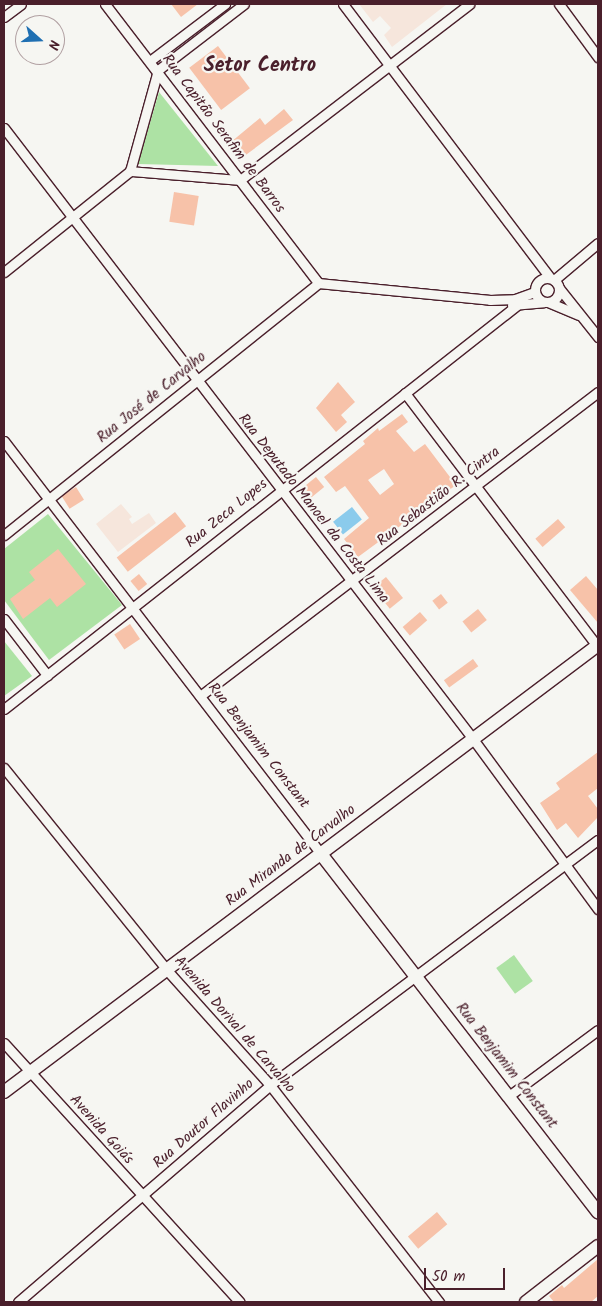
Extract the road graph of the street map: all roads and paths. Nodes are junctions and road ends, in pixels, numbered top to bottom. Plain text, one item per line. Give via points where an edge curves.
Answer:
1 (21, 4) edge
2 (105, 4) edge
3 (224, 4) edge
4 (244, 4) edge
5 (343, 4) edge
6 (468, 4) edge
7 (559, 4) edge
8 (4, 17) edge
9 (598, 56) edge
10 (151, 60) junction
11 (389, 66) junction
12 (158, 70) junction
13 (4, 128) edge
14 (130, 171) junction
15 (240, 180) junction
16 (72, 217) junction
17 (598, 243) edge
18 (4, 272) edge
19 (554, 282) junction
20 (318, 283) junction
21 (534, 292) junction
22 (490, 300) junction
23 (546, 302) junction
24 (516, 306) junction
25 (584, 318) junction
26 (598, 337) edge
27 (196, 380) junction
28 (598, 392) edge
29 (405, 393) junction
30 (4, 441) edge
31 (475, 487) junction
32 (280, 489) junction
33 (48, 499) junction
34 (4, 535) edge
35 (352, 581) junction
36 (133, 609) junction
37 (4, 619) edge
38 (598, 646) edge
39 (47, 675) junction
40 (200, 696) junction
41 (4, 709) edge
42 (473, 739) junction
43 (4, 768) edge
44 (598, 840) edge
45 (321, 854) junction
46 (565, 864) junction
47 (598, 908) edge
48 (166, 969) junction
49 (415, 976) junction
50 (598, 1030) edge
51 (4, 1043) edge
52 (30, 1072) junction
53 (270, 1085) junction
54 (4, 1092) edge
55 (510, 1095) junction
56 (141, 1195) junction
57 (598, 1212) edge
58 (598, 1246) edge
59 (18, 1302) edge
60 (240, 1302) edge
61 (439, 1302) edge
62 (526, 1302) edge

1 - 8 street
2 - 10 street, Rua Capitão Serafim de Barros
3 - 10 street
4 - 12 street
5 - 11 street
6 - 11 street
7 - 9 street
10 - 12 street, Rua Capitão Serafim de Barros
11 - 15 street
11 - 19 street
12 - 14 street
12 - 15 street, Rua Capitão Serafim de Barros
13 - 16 street, Rua Deputado Manoel da Costa Lima
14 - 15 street
14 - 16 street
15 - 20 street, Rua Capitão Serafim de Barros
16 - 18 street
16 - 27 street, Rua Deputado Manoel da Costa Lima
17 - 19 street
19 - 21 street via 541,279
19 - 23 street via 556,298
19 - 25 street
20 - 22 street
20 - 27 street, Rua José de Carvalho
21 - 22 street via 515,299
21 - 23 street
22 - 24 street
23 - 24 street
23 - 25 street
24 - 29 street, Rua Zeca Lopes
25 - 26 street
27 - 32 street, Rua Deputado Manoel da Costa Lima
27 - 33 street, Rua José de Carvalho
28 - 31 street, Rua Sebastião R. Cintra
29 - 31 street
29 - 32 street, Rua Zeca Lopes
30 - 33 street, Rua Benjamim Constant
31 - 35 street, Rua Sebastião R. Cintra
31 - 38 street
32 - 35 street, Rua Deputado Manoel da Costa Lima
32 - 36 street, Rua Zeca Lopes
33 - 34 street, Rua José de Carvalho
33 - 36 street, Rua Benjamim Constant
35 - 40 street, Rua Sebastião R. Cintra
35 - 42 street, Rua Deputado Manoel da Costa Lima
36 - 39 street, Rua Zeca Lopes
36 - 40 street, Rua Benjamim Constant
37 - 39 street
38 - 42 main road, Rua Miranda de Carvalho
39 - 41 street, Rua Zeca Lopes
40 - 45 street, Rua Benjamim Constant
42 - 45 main road, Rua Miranda de Carvalho
42 - 46 street, Rua Deputado Manoel da Costa Lima
43 - 48 street, Avenida Dorival de Carvalho
44 - 46 street, Rua Doutor Flavinho
45 - 48 main road, Rua Miranda de Carvalho
45 - 49 main road, Rua Benjamim Constant
46 - 47 street, Rua Deputado Manoel da Costa Lima
46 - 49 street, Rua Doutor Flavinho
48 - 52 main road, Rua Miranda de Carvalho
48 - 53 street, Avenida Dorival de Carvalho
49 - 53 street, Rua Doutor Flavinho
49 - 55 main road, Rua Benjamim Constant
50 - 55 street
51 - 52 street, Avenida Goiás
52 - 54 main road, Rua Miranda de Carvalho
52 - 56 street, Avenida Goiás
53 - 56 street, Rua Doutor Flavinho
53 - 61 street, Avenida Dorival de Carvalho
55 - 57 main road, Rua Benjamim Constant
56 - 59 street, Rua Doutor Flavinho
56 - 60 street, Avenida Goiás
58 - 62 main road

